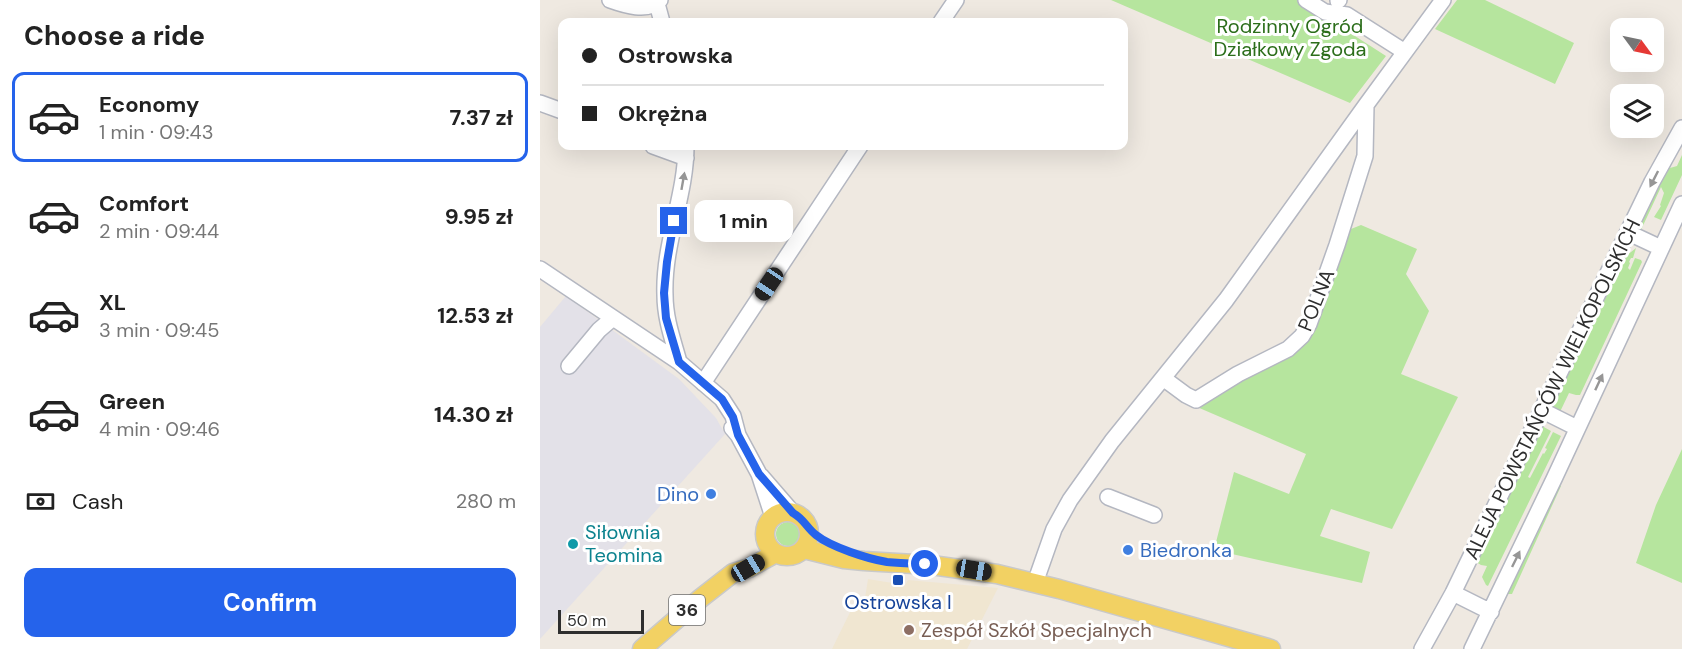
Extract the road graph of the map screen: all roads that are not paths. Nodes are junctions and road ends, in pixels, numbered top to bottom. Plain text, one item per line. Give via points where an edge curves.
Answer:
1 (610, 0) edge
2 (956, 0) edge
3 (1306, 0) edge
4 (1338, 0) edge
5 (1443, 0) edge
6 (657, 1) edge
7 (1347, 15) junction
8 (661, 18) edge
9 (944, 18) edge
10 (1405, 52) junction
11 (540, 103) edge
12 (1366, 105) junction
13 (558, 110) edge
14 (1682, 128) edge
15 (857, 150) edge
16 (686, 152) edge
17 (1682, 204) edge
18 (1629, 233) junction
19 (1661, 248) junction
20 (540, 269) edge
21 (613, 318) junction
22 (679, 362) junction
23 (569, 366) dead end
24 (1163, 378) junction
25 (703, 383) junction
26 (1541, 410) junction
27 (1577, 428) junction
28 (759, 474) junction
29 (1108, 497) dead end
30 (793, 513) junction
31 (1154, 515) dead end
32 (773, 518) junction
33 (808, 528) junction
34 (771, 546) junction
35 (804, 549) junction
36 (885, 561) junction
37 (1035, 583) junction
38 (1453, 593) junction
39 (1491, 612) junction
40 (642, 649) edge
41 (1270, 649) edge
42 (1422, 649) edge
43 (1472, 649) edge
44 (1481, 649) edge

1 - 6 street via 629,7
2 - 9 street
3 - 7 street via 1324,12
4 - 7 street
5 - 10 street
6 - 8 street
7 - 10 street
10 - 12 street
11 - 13 street
12 - 24 street via 1226,300
12 - 24 street, POLNA via 1365,156 1302,336 1288,349 1196,400
14 -> 18 street, ALEJA POWSTAŃCÓW WIELKOPOLSKICH
15 - 25 street
22 -> 16 street via 666,318 664,293
17 - 19 street, ALEJA POWSTAŃCÓW WIELKOPOLSKICH
18 - 19 street
18 - 26 street, ALEJA POWSTAŃCÓW WIELKOPOLSKICH
27 -> 19 street, ALEJA POWSTAŃCÓW WIELKOPOLSKICH
20 - 21 street
21 - 22 street
21 - 23 street
22 - 25 street
24 - 37 street via 1070,500 1054,530
25 - 28 street
26 - 27 street
26 - 38 street, ALEJA POWSTAŃCÓW WIELKOPOLSKICH
39 -> 27 street, ALEJA POWSTAŃCÓW WIELKOPOLSKICH
28 - 30 street
28 - 32 street
29 - 31 street
30 - 32 main road
30 - 33 main road, 36
32 - 34 main road via 767,525
33 - 35 main road
33 - 36 main road, 36 via 836,546
34 - 35 main road, 36 via 787,556
34 - 40 main road, 36 via 748,568 734,573 700,598
35 - 36 main road, 36 via 864,561
36 - 37 main road, 36 via 974,570
37 - 41 main road, 36
38 - 39 street
38 - 42 street, ALEJA POWSTAŃCÓW WIELKOPOLSKICH
39 - 43 street, ALEJA POWSTAŃCÓW WIELKOPOLSKICH
39 - 44 street, ALEJA POWSTAŃCÓW WIELKOPOLSKICH

